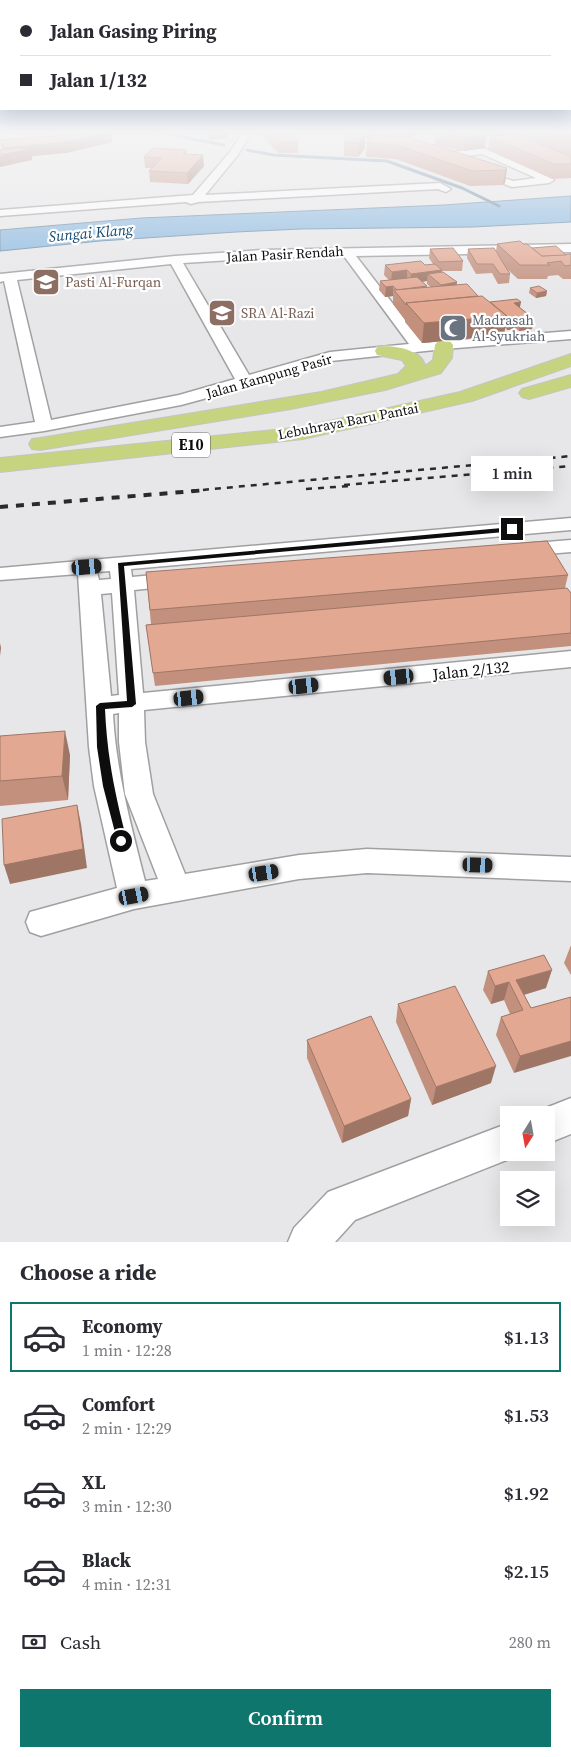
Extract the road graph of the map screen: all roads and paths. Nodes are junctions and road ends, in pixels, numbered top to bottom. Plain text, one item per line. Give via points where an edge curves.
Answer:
1 (199, 190) edge
2 (364, 190) edge
3 (422, 190) edge
4 (192, 199) junction
5 (0, 214) edge
6 (571, 248) edge
7 (346, 251) junction
8 (175, 260) junction
9 (5, 277) edge
10 (571, 335) edge
11 (571, 344) edge
12 (444, 345) junction
13 (419, 347) junction
14 (384, 350) junction
15 (571, 360) edge
16 (406, 377) junction
17 (571, 382) edge
18 (245, 383) junction
19 (351, 415) junction
20 (44, 426) junction
21 (0, 432) edge
22 (0, 449) edge
23 (25, 455) junction
24 (0, 465) edge
25 (562, 525) edge
26 (570, 547) edge
27 (500, 552) edge
28 (0, 574) edge
29 (122, 574) junction
30 (88, 578) junction
31 (193, 578) edge
32 (571, 660) edge
33 (132, 704) junction
34 (100, 706) junction
35 (571, 869) edge
36 (176, 888) junction
37 (134, 896) junction
38 (41, 922) dead end
39 (571, 1116) edge
40 (555, 1122) edge
41 (500, 1145) edge
42 (308, 1242) edge

1 - 4 street
2 - 4 street
3 - 4 street
4 - 5 street
6 - 7 street, Jalan Pasir Rendah
7 - 8 street, Jalan Pasir Rendah
7 - 13 street
8 - 9 street, Jalan Pasir Rendah
8 - 18 street
9 - 20 street
10 - 12 street, Jalan Kampung Pasir
11 - 19 highway, Lebuhraya Baru Pantai / E10
12 - 13 street, Jalan Kampung Pasir
12 - 16 highway via 442,364
13 - 14 street, Jalan Kampung Pasir
14 - 16 highway via 415,361 416,367
14 - 18 street, Jalan Kampung Pasir via 330,357
15 - 19 highway, Lebuhraya Baru Pantai / E10 via 465,397
16 - 23 highway via 284,405 144,426
17 - 23 highway via 446,417 272,449 93,464
18 - 20 street, Jalan Kampung Pasir via 181,400
19 - 23 highway, Lebuhraya Baru Pantai / E10 via 303,433
20 - 21 street, Jalan Kampung Pasir
22 - 23 highway, Lebuhraya Baru Pantai / E10
23 - 24 highway, Lebuhraya Baru Pantai / E10
25 - 26 street
25 - 29 street
26 - 27 street
28 - 30 street
29 - 30 street
29 - 31 street
29 - 33 street
30 - 34 street
32 - 33 street, Jalan 2/132
33 - 34 street, Jalan 2/132
33 - 36 street via 132,742 139,794
34 - 37 street via 108,786
35 - 36 street via 367,861 300,867
36 - 37 street
37 - 38 street
39 - 40 street
41 - 42 street via 342,1206

